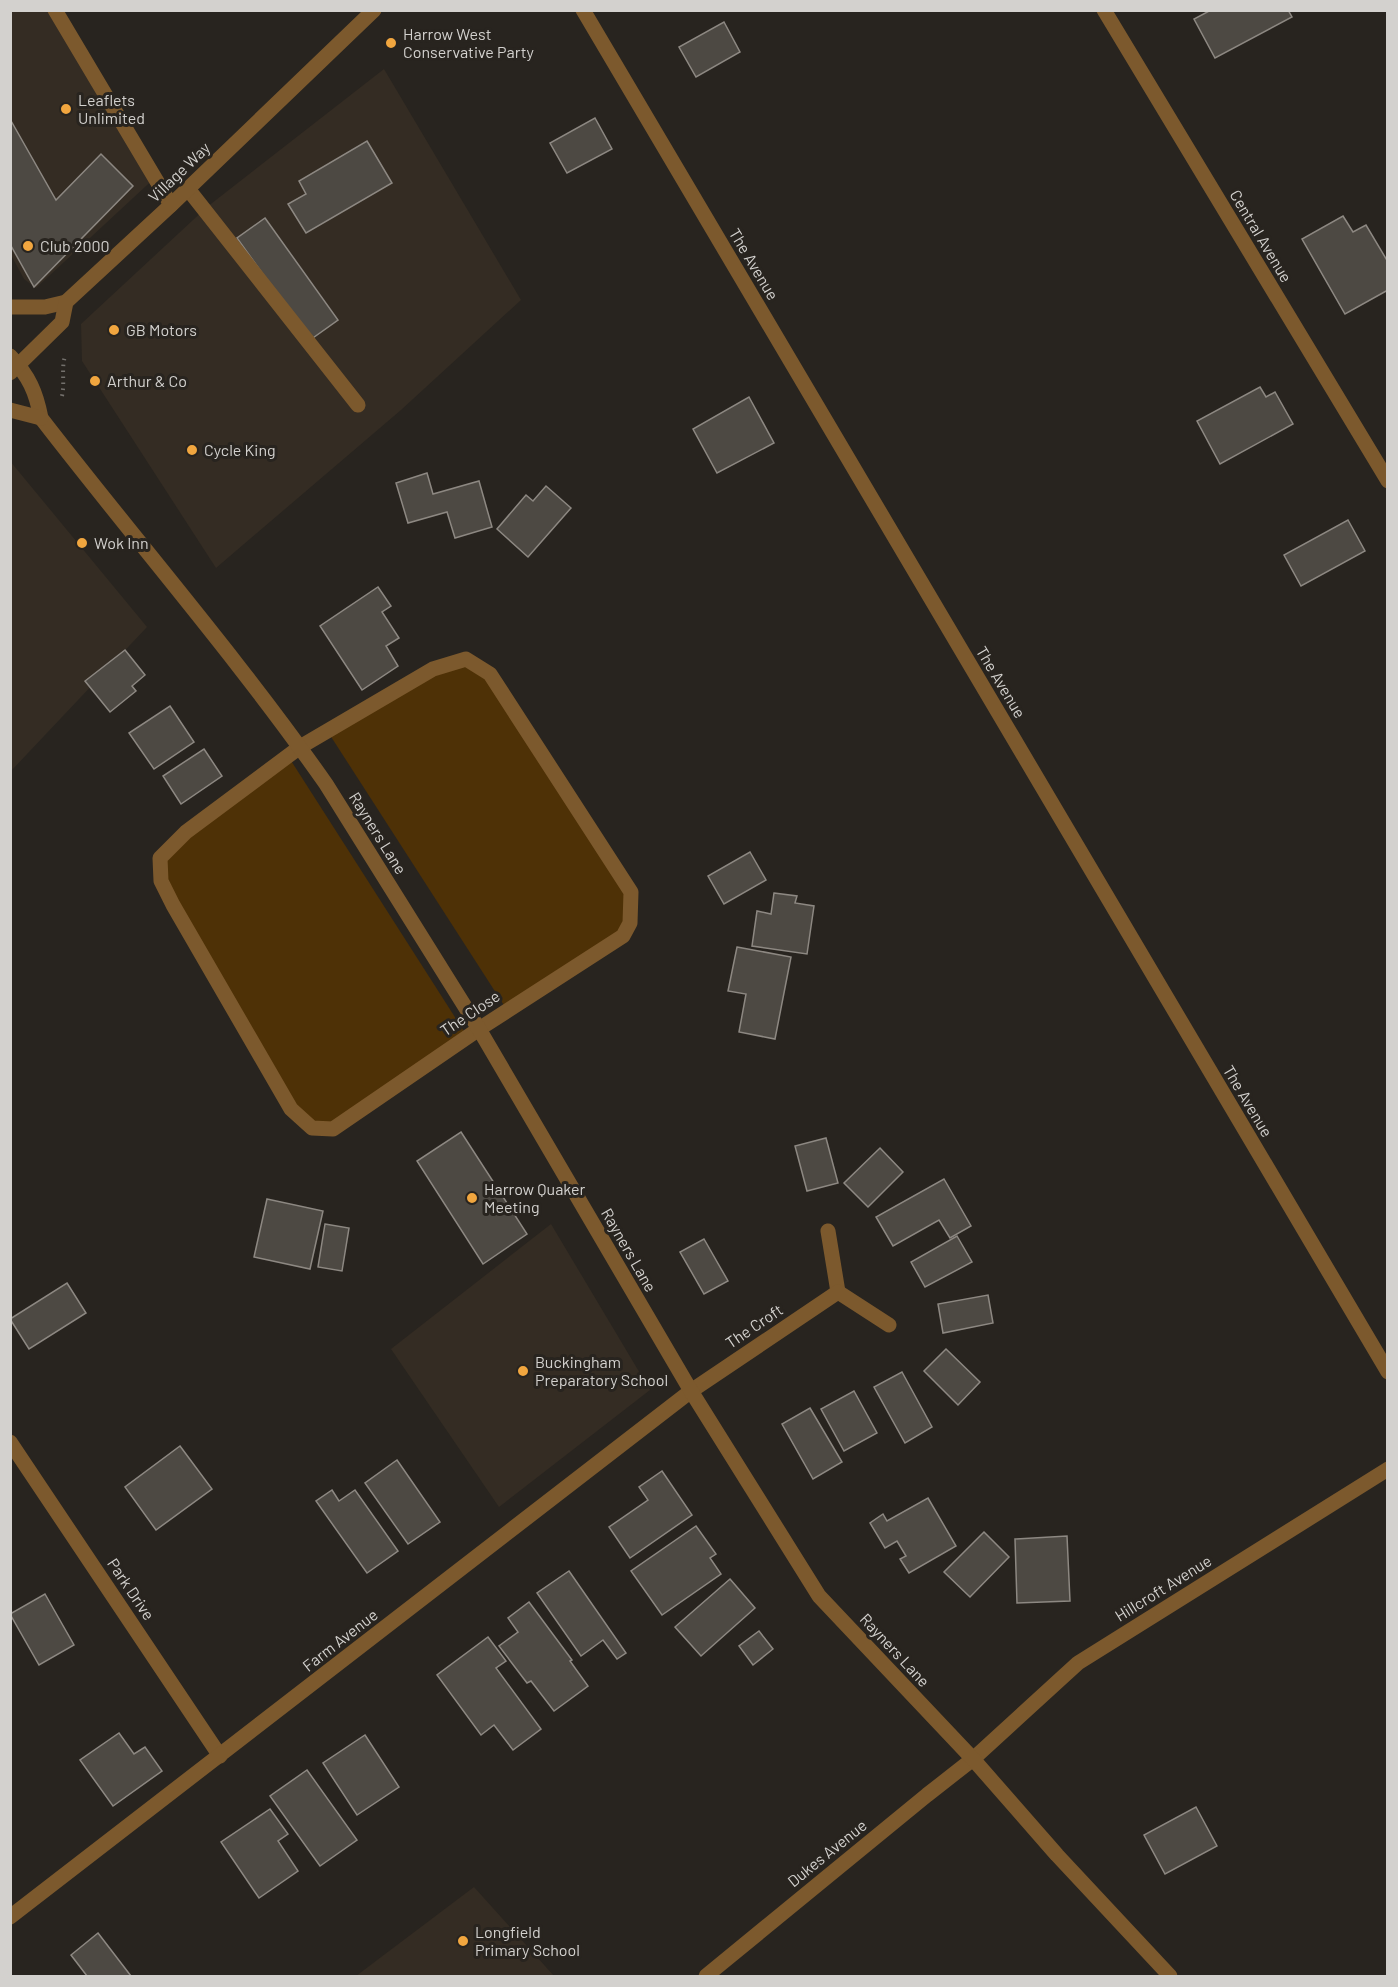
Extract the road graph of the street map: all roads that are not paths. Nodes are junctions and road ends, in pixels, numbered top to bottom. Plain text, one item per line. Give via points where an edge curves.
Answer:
1 (55, 10) edge
2 (374, 10) edge
3 (583, 10) edge
4 (1104, 10) edge
5 (188, 189) junction
6 (171, 206) junction
7 (66, 302) junction
8 (10, 307) edge
9 (13, 365) edge
10 (358, 405) dead end
11 (10, 410) edge
12 (40, 418) junction
13 (1388, 481) edge
14 (300, 747) junction
15 (479, 1029) junction
16 (828, 1232) dead end
17 (838, 1292) junction
18 (889, 1325) dead end
19 (1388, 1372) edge
20 (691, 1391) junction
21 (10, 1442) edge
22 (1388, 1469) edge
23 (220, 1756) junction
24 (973, 1759) junction
25 (10, 1917) edge
26 (705, 1977) edge
27 (1170, 1977) edge

1 - 6 street
2 - 5 street, Village Way
3 - 19 street, The Avenue
4 - 13 street, Central Avenue
5 - 6 street, Village Way
5 - 10 street
6 - 7 street, Village Way
7 - 8 street via 45,307
7 - 9 street, Village Way via 62,321
9 - 12 street, Rayners Lane via 37,394
11 - 12 street
12 - 14 street, Rayners Lane via 163,568
14 - 15 street, Rayners Lane
14 - 15 street, The Close via 186,832 160,858 161,881 173,905 291,1109 312,1128 333,1129
14 - 15 street, The Close via 433,669 466,659 490,674 631,892 630,923 624,936
15 - 20 street, Rayners Lane
16 - 17 street
17 - 18 street
17 - 20 street, The Croft
20 - 23 street, Farm Avenue
20 - 24 street, Rayners Lane via 819,1596
21 - 23 street, Park Drive
22 - 24 street, Hillcroft Avenue via 1078,1663
23 - 25 street, Farm Avenue
24 - 26 street, Dukes Avenue
24 - 27 street, Rayners Lane

